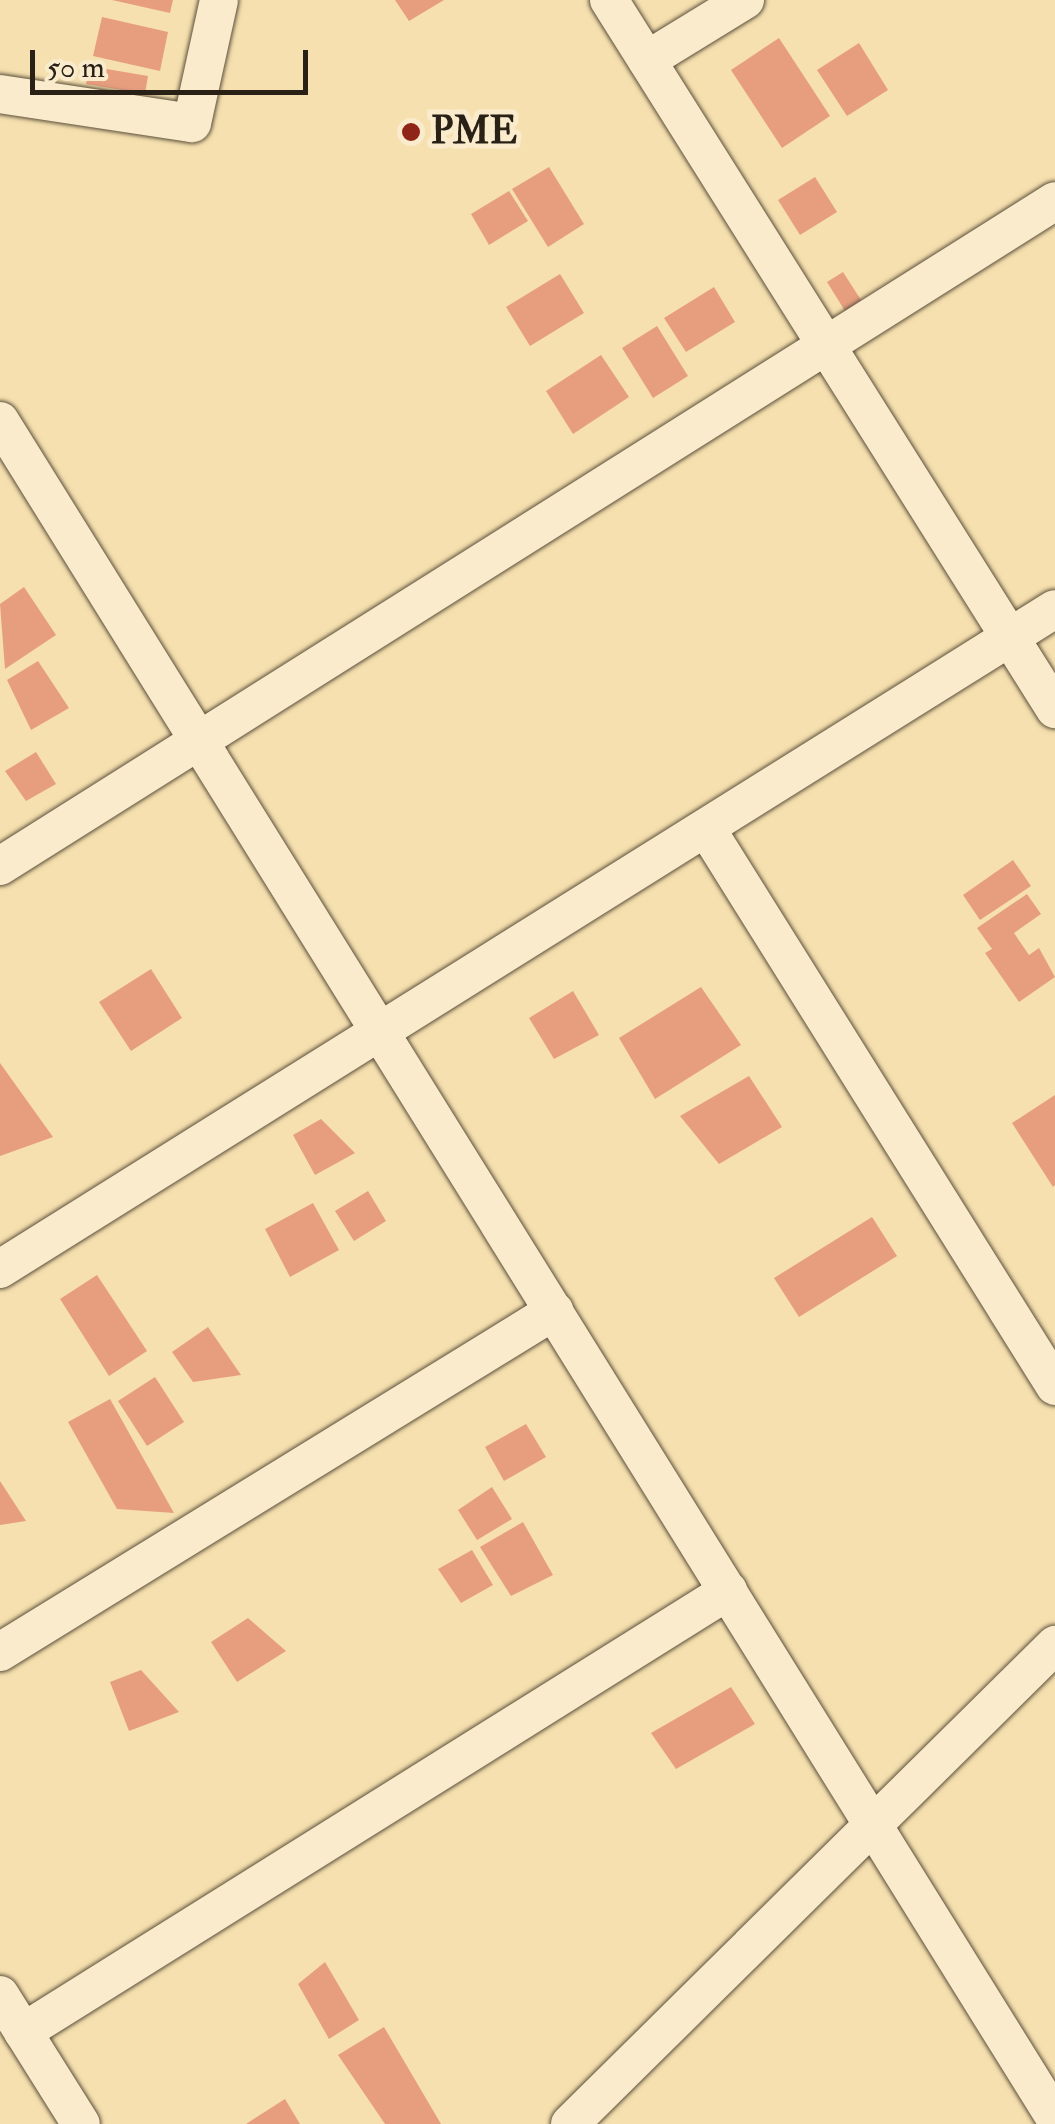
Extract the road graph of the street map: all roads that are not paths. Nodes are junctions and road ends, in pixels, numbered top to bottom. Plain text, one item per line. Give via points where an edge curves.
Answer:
1 (219, 0) edge
2 (609, 0) edge
3 (745, 0) edge
4 (647, 60) junction
5 (0, 94) edge
6 (1055, 201) edge
7 (826, 345) junction
8 (0, 421) edge
9 (1055, 610) edge
10 (1010, 638) junction
11 (1055, 710) edge
12 (199, 741) junction
13 (706, 828) junction
14 (0, 866) edge
15 (380, 1032) junction
16 (0, 1269) edge
17 (554, 1311) junction
18 (1055, 1386) edge
19 (728, 1591) junction
20 (1055, 1644) edge
21 (0, 1652) edge
22 (872, 1824) junction
23 (0, 1995) edge
24 (23, 2032) junction
25 (1055, 2118) edge
26 (81, 2124) edge
27 (570, 2124) edge

1 - 5 street via 192,123
2 - 4 street
3 - 4 street
4 - 7 street
6 - 7 street
7 - 10 street
7 - 12 street
8 - 12 street
9 - 10 street
10 - 11 street
10 - 13 street
12 - 14 street
12 - 15 street
13 - 15 street
13 - 18 street
15 - 16 street
15 - 17 street
17 - 19 street
17 - 21 street
19 - 22 street
19 - 24 street
20 - 22 street
22 - 25 street
22 - 27 street
23 - 24 street
24 - 26 street

